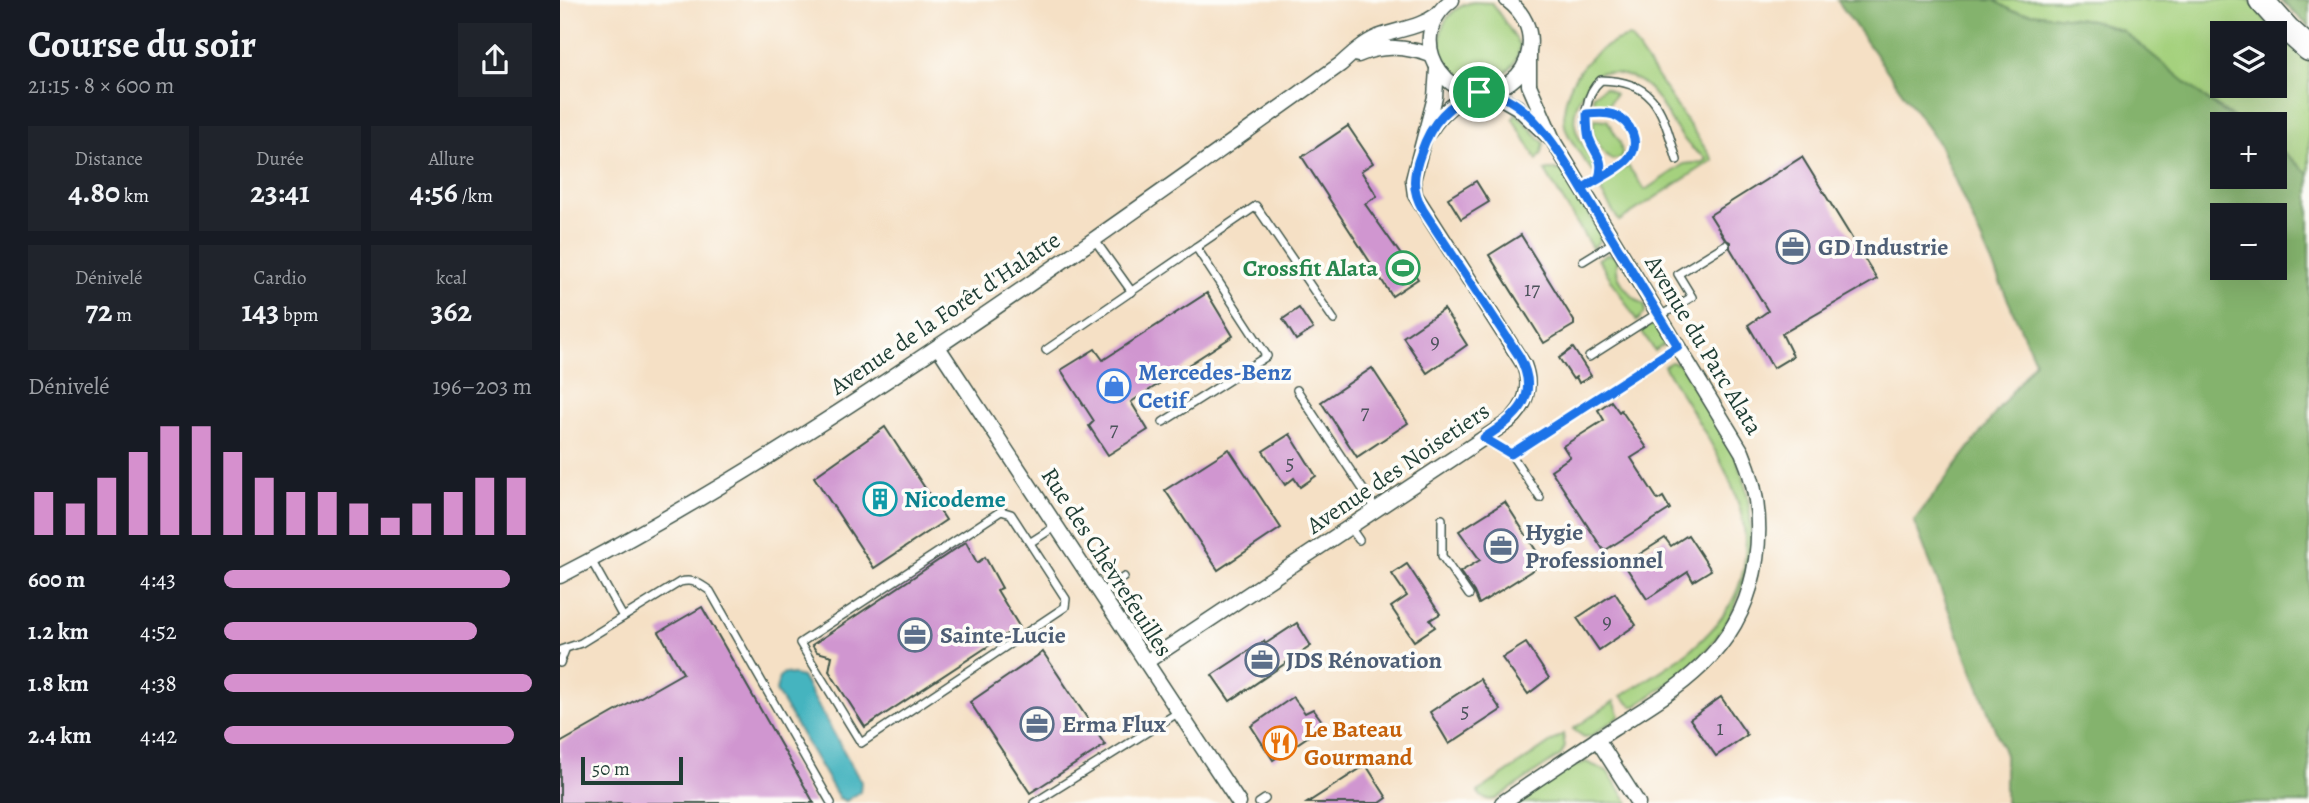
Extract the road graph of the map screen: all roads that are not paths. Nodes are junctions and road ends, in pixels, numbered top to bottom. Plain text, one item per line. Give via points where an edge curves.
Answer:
1 (1452, 0) edge
2 (2261, 0) edge
3 (1511, 1) edge
4 (1437, 15) junction
5 (2309, 49) edge
6 (1529, 53) junction
7 (1434, 62) junction
8 (1341, 64) junction
9 (1484, 92) junction
10 (1587, 114) junction
11 (1425, 138) junction
12 (1555, 144) junction
13 (1677, 160) dead end
14 (1599, 178) junction
15 (1582, 189) junction
16 (1094, 239) junction
17 (1614, 242) junction
18 (1725, 245) dead end
19 (1196, 247) junction
20 (1583, 261) dead end
21 (1132, 292) junction
22 (1659, 315) junction
23 (1334, 320) dead end
24 (1678, 346) junction
25 (938, 347) junction
26 (1046, 349) dead end
27 (1588, 357) dead end
28 (1297, 390) dead end
29 (1163, 422) dead end
30 (1484, 438) junction
31 (1511, 454) junction
32 (1540, 498) dead end
33 (1377, 509) junction
34 (1442, 519) dead end
35 (1056, 526) junction
36 (1350, 527) junction
37 (1359, 540) dead end
38 (1031, 542) junction
39 (591, 560) junction
40 (560, 576) edge
41 (1124, 577) dead end
42 (1100, 593) junction
43 (1469, 595) dead end
44 (623, 617) junction
45 (563, 650) edge
46 (1146, 662) junction
47 (560, 663) edge
48 (1179, 712) junction
49 (1597, 739) junction
50 (831, 803) edge
51 (1034, 803) edge
52 (1239, 803) edge
53 (1502, 803) edge
54 (1639, 803) edge

1 - 4 street
2 - 5 highway
3 - 6 street, Avenue du Parc Alata via 1527,24
4 - 7 street, Avenue des Noisetiers via 1430,37
4 - 8 street, Avenue de la Forêt d'Halatte via 1371,40
6 - 9 street, Avenue des Noisetiers via 1515,78
6 - 12 street, Avenue du Parc Alata via 1529,85
7 - 8 street, Avenue de la Forêt d'Halatte via 1406,48 1387,47
7 - 9 street, Avenue du Parc Alata via 1453,84
7 - 11 street, Avenue des Noisetiers via 1436,89
8 - 16 street, Avenue de la Forêt d'Halatte
9 - 11 street, Avenue des Noisetiers via 1450,107
9 - 12 street, Avenue du Parc Alata via 1517,107
10 - 13 lane via 1588,96 1601,80 1640,87 1664,117
10 - 14 lane via 1590,141 1602,163
10 - 14 lane via 1616,116 1634,138 1627,162
11 - 30 street, Avenue des Noisetiers via 1413,180 1415,195 1527,372 1526,397 1519,411
12 - 15 street, Avenue du Parc Alata
14 - 15 lane
15 - 17 street, Avenue du Parc Alata
16 - 21 lane
16 - 25 street, Avenue de la Forêt d'Halatte
17 - 20 lane
17 - 22 street, Avenue du Parc Alata
18 - 22 lane via 1678,274 1692,297
19 - 21 lane
19 - 23 lane via 1256,206
19 - 29 lane via 1268,356
21 - 26 lane
22 - 24 street, Avenue du Parc Alata
22 - 27 lane
24 - 31 lane
24 - 49 street, Avenue du Parc Alata via 1750,472 1758,521 1755,566 1735,622 1713,654 1675,688
25 - 35 street, Rue des Chèvrefeuilles
25 - 39 street, Avenue de la Forêt d'Halatte via 714,491
28 - 33 lane
30 - 31 lane
30 - 33 street, Avenue des Noisetiers
31 - 32 lane
33 - 36 street, Avenue des Noisetiers
34 - 43 lane via 1442,555
35 - 38 lane
35 - 42 street, Rue des Chèvrefeuilles
36 - 37 lane
36 - 46 street, Avenue des Noisetiers
38 - 38 lane via 1011,514 1001,511 800,643 861,743 1065,607 1066,599
39 - 40 street, Avenue de la Forêt d'Halatte
39 - 44 lane
41 - 42 lane
42 - 46 street, Rue des Chèvrefeuilles
44 - 45 lane
44 - 50 lane via 680,582 698,582 710,591
45 - 47 lane
46 - 48 street, Rue des Chèvrefeuilles
48 - 51 lane
48 - 52 street, Rue des Chèvrefeuilles
49 - 53 street, Avenue du Parc Alata
49 - 54 street

